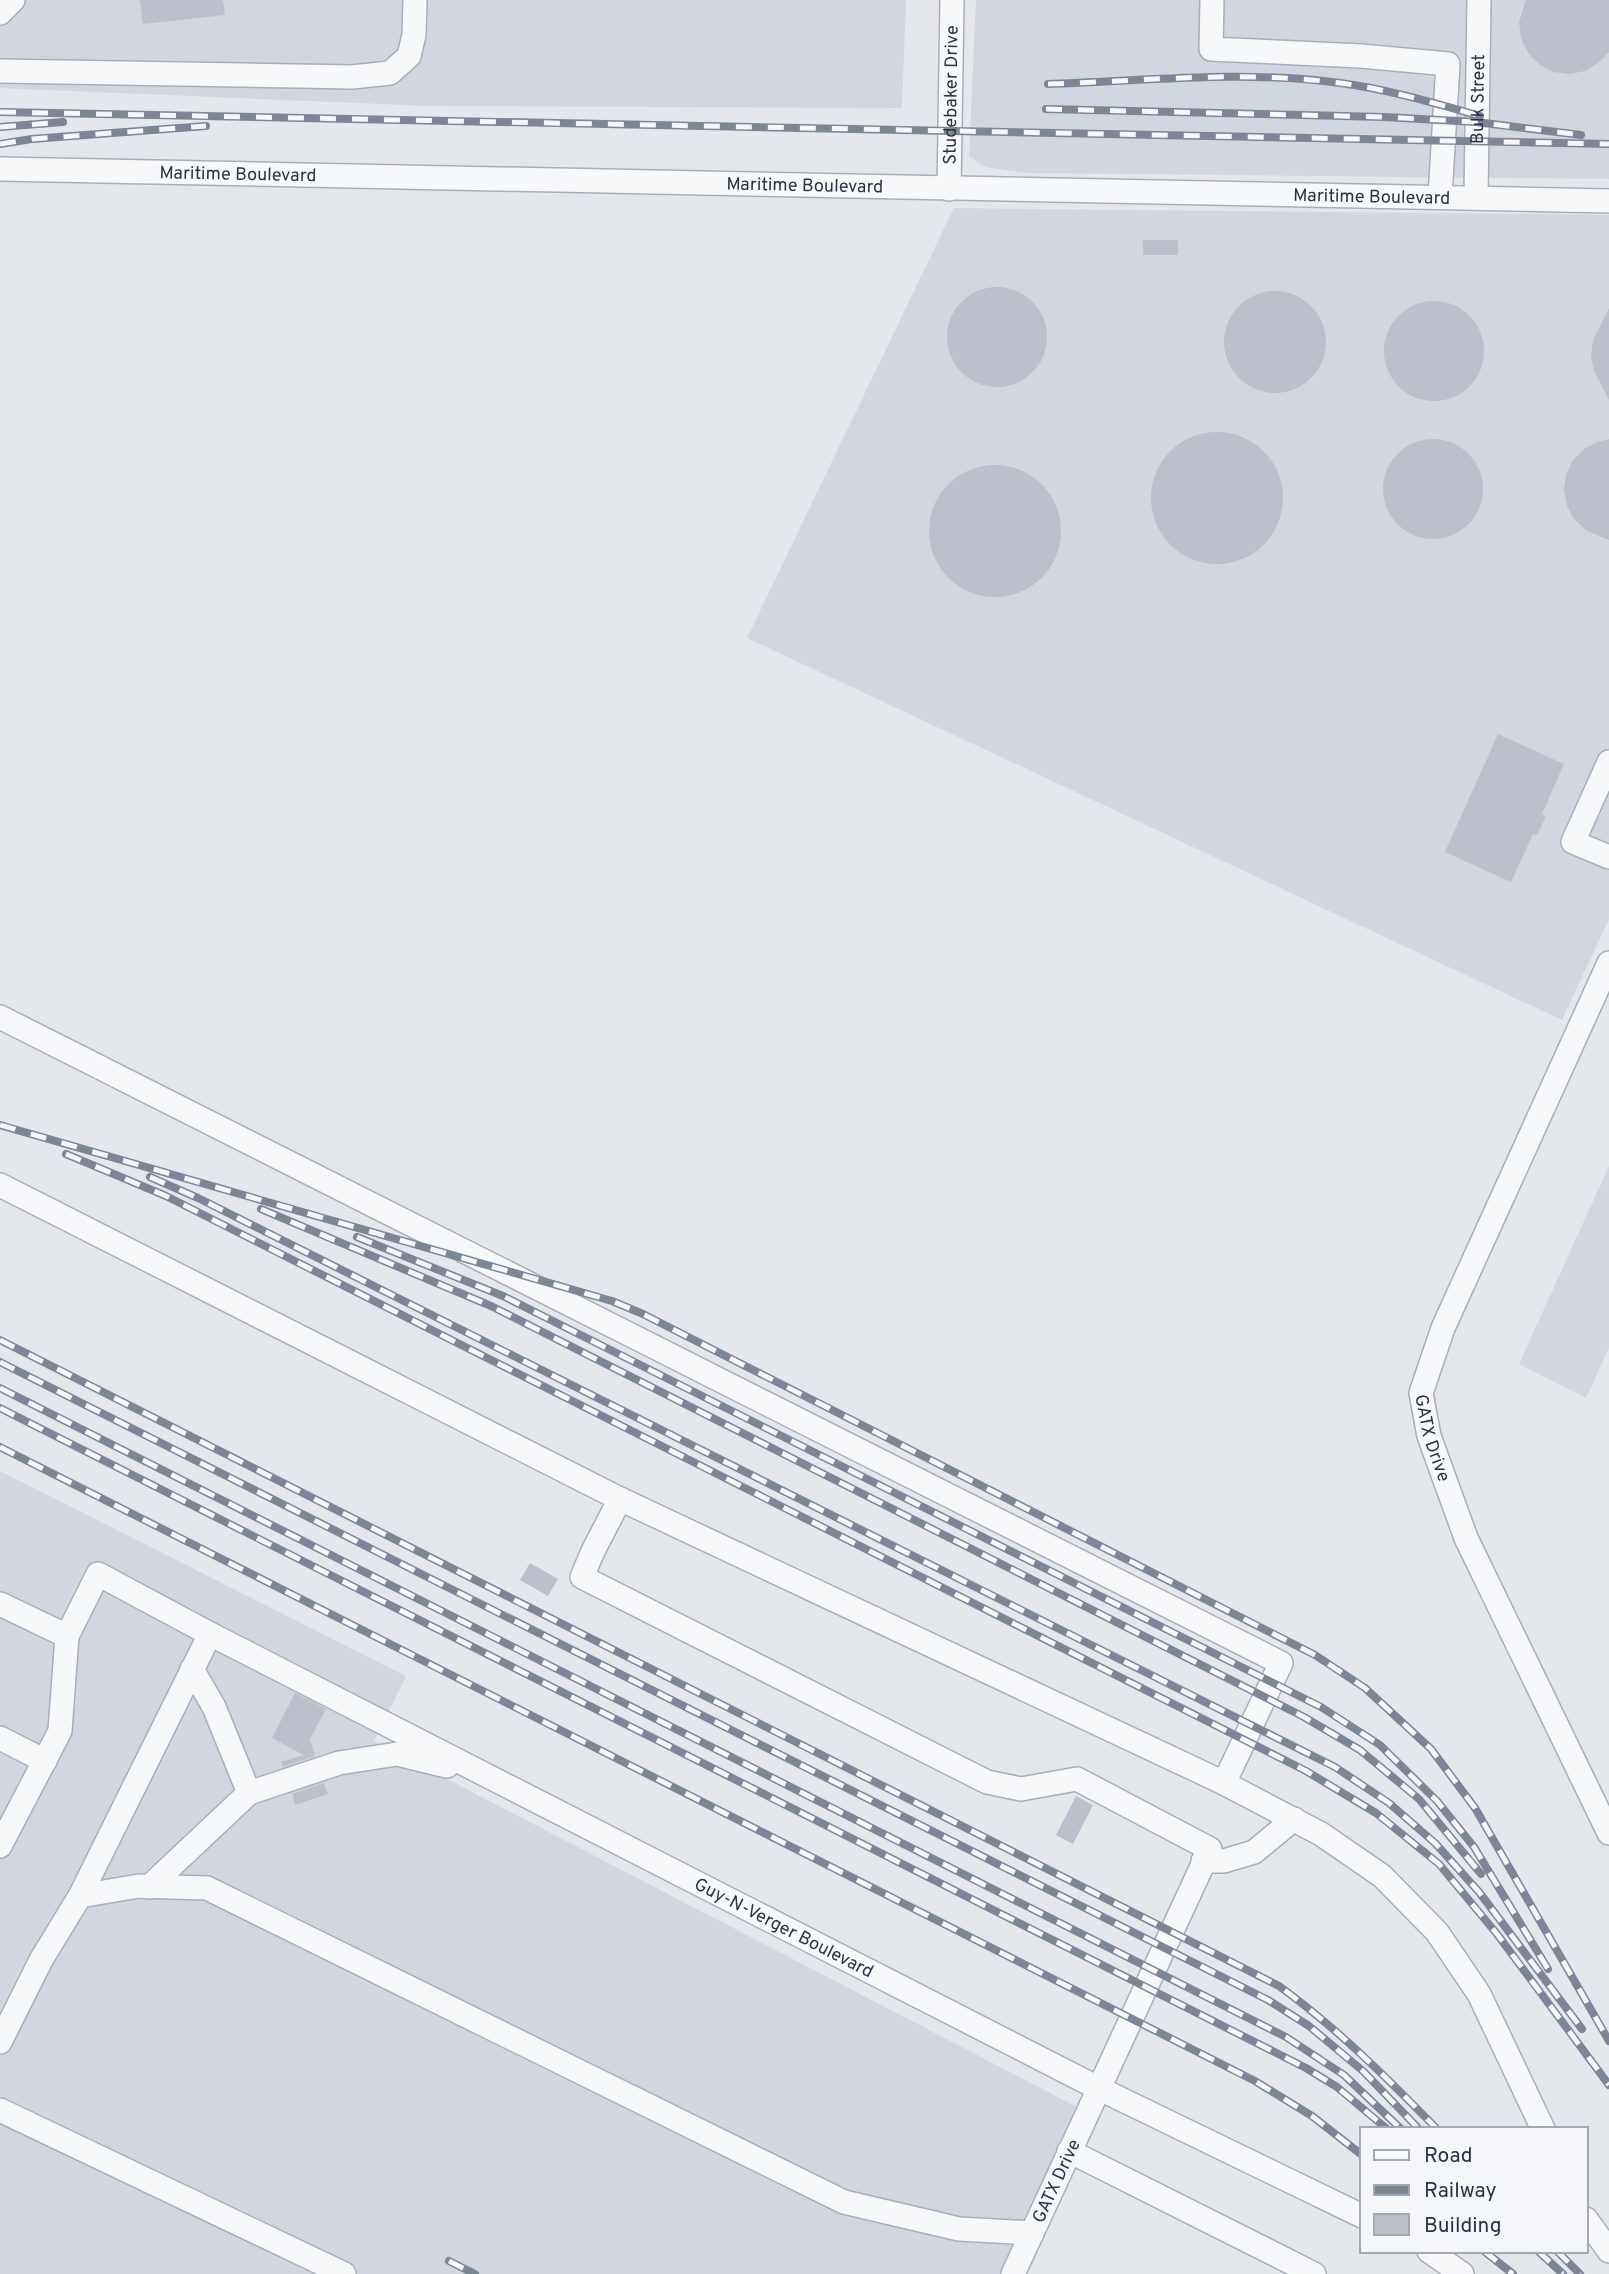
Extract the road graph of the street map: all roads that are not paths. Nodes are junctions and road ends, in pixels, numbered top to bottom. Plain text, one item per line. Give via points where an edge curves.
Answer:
1 (13, 0) edge
2 (415, 0) edge
3 (952, 0) edge
4 (1212, 0) edge
5 (1479, 0) edge
6 (0, 13) edge
7 (0, 71) edge
8 (0, 169) edge
9 (949, 189) junction
10 (1440, 197) junction
11 (1476, 197) junction
12 (1609, 201) edge
13 (1609, 762) edge
14 (1609, 857) edge
15 (1609, 963) edge
16 (0, 1017) edge
17 (0, 1185) edge
18 (620, 1499) junction
19 (0, 1604) edge
20 (209, 1634) junction
21 (67, 1636) junction
22 (192, 1669) junction
23 (0, 1738) edge
24 (45, 1761) junction
25 (484, 1774) junction
26 (1224, 1783) junction
27 (248, 1793) junction
28 (1294, 1819) junction
29 (1609, 1833) edge
30 (0, 1846) edge
31 (1203, 1861) junction
32 (149, 1886) junction
33 (80, 1896) junction
34 (0, 2042) edge
35 (1098, 2088) junction
36 (0, 2110) edge
37 (1542, 2127) edge
38 (1069, 2151) junction
39 (1360, 2215) edge
40 (1588, 2222) edge
41 (1032, 2233) junction
42 (1609, 2251) edge
43 (1432, 2253) edge
44 (344, 2274) edge
45 (1013, 2274) edge
46 (1314, 2274) edge
47 (1462, 2274) edge

1 - 6 street
2 - 7 street via 410,56 390,74
3 - 9 street, Studebaker Drive
4 - 10 street via 1211,49 1448,64
5 - 11 street, Bulk Street
8 - 9 street, Maritime Boulevard
9 - 10 street, Maritime Boulevard
10 - 11 street, Maritime Boulevard
11 - 12 street, Maritime Boulevard
13 - 14 street via 1573,842
15 - 29 street, GATX Drive via 1443,1328 1421,1393 1429,1436 1466,1538
16 - 26 street via 1281,1663
17 - 18 street
18 - 26 street
18 - 31 street via 582,1577 987,1782 1021,1789 1077,1779 1210,1849
19 - 21 street
20 - 21 street, Guy-N-Verger Boulevard via 97,1574
20 - 22 street
20 - 25 street, Guy-N-Verger Boulevard
21 - 24 street via 60,1731
22 - 27 street via 214,1707
22 - 33 street
23 - 24 street
24 - 30 street
25 - 27 street via 397,1754 339,1763
25 - 35 street, Guy-N-Verger Boulevard
26 - 28 street
27 - 32 street
28 - 31 street via 1254,1852 1224,1861
28 - 37 street via 1382,1876 1437,1932 1479,1994
31 - 35 street, GATX Drive
32 - 33 street
32 - 41 street via 207,1888 844,2202 958,2229
33 - 34 street
35 - 38 street, GATX Drive
35 - 39 street, Guy-N-Verger Boulevard
36 - 44 street
38 - 41 street, GATX Drive
38 - 46 street
40 - 42 street
41 - 45 street, GATX Drive
43 - 47 street

